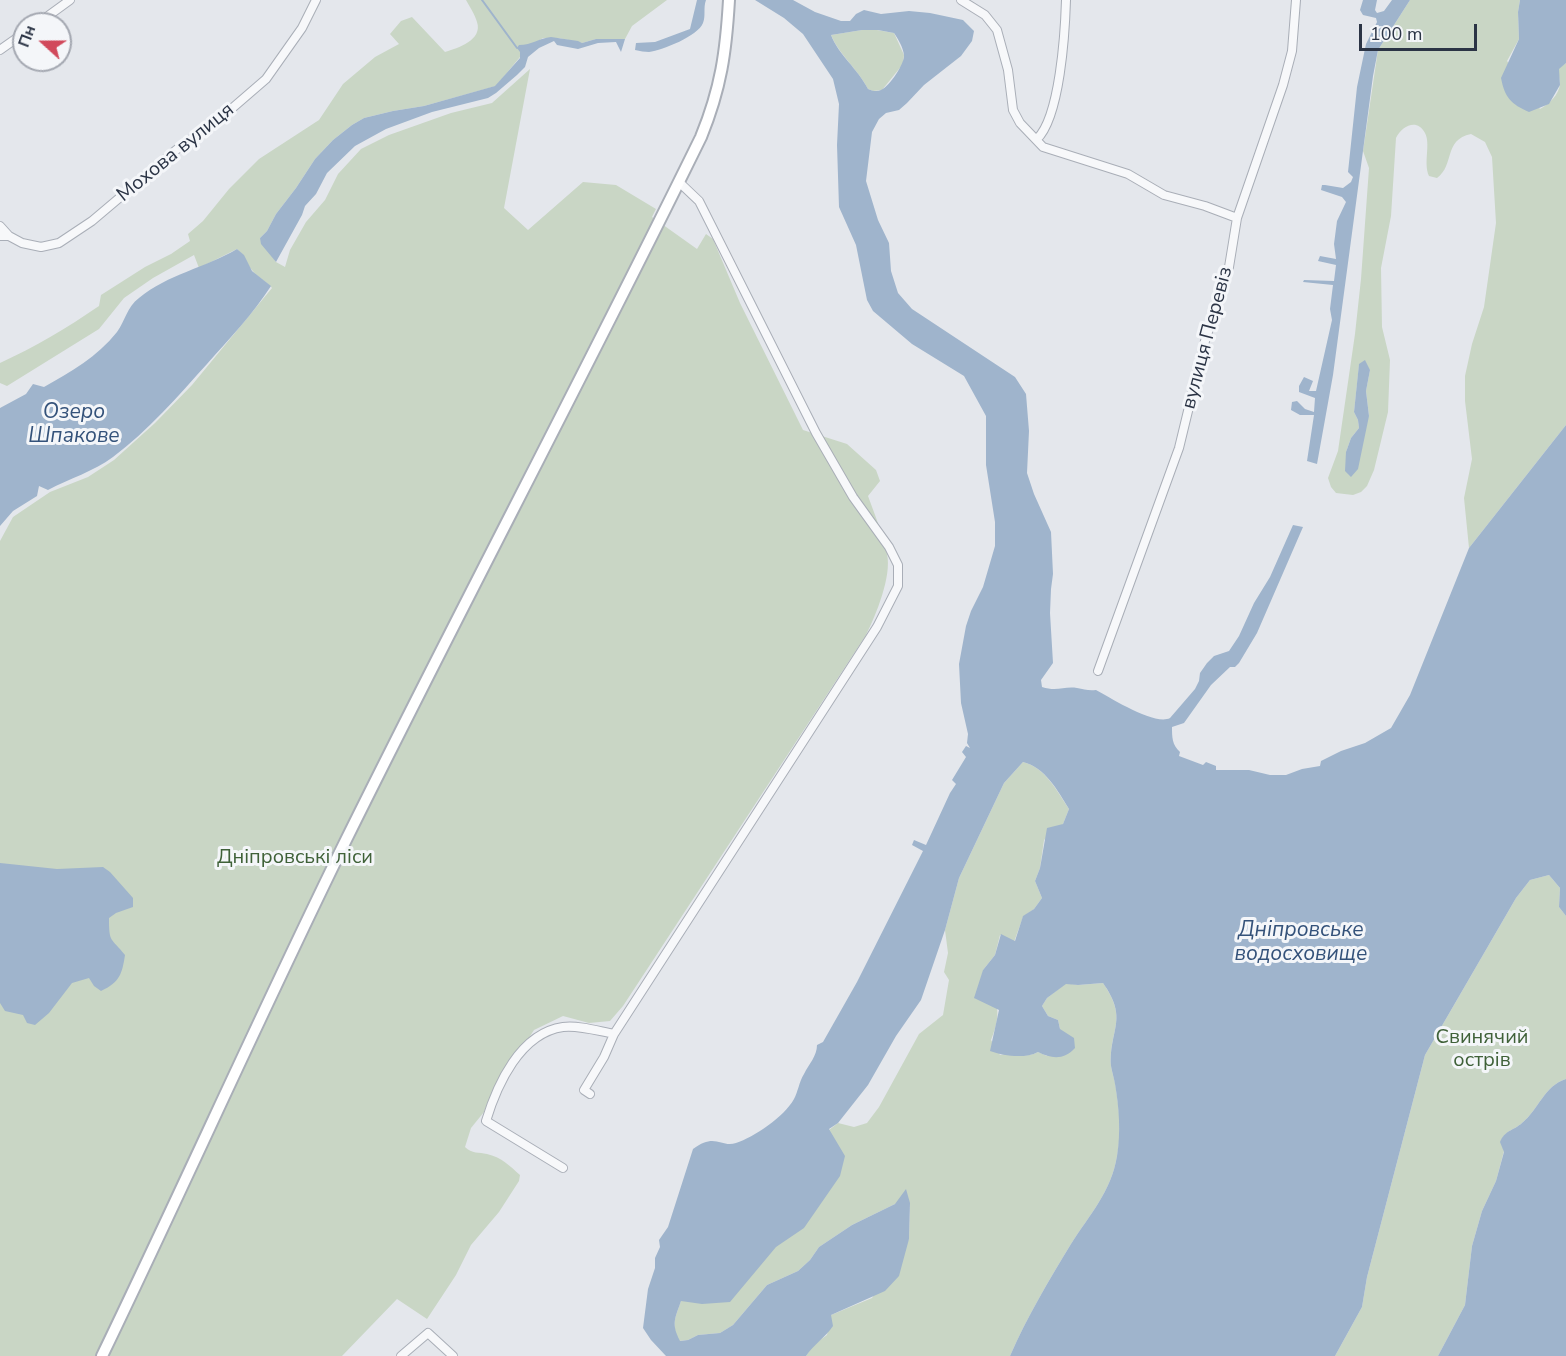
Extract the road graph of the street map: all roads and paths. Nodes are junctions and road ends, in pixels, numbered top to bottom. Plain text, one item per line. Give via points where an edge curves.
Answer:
1 (70, 0) edge
2 (316, 0) edge
3 (729, 0) edge
4 (961, 0) edge
5 (1066, 0) edge
6 (1296, 0) edge
7 (54, 12) edge
8 (1037, 139) junction
9 (679, 182) junction
10 (1237, 218) junction
11 (0, 226) edge
12 (0, 236) edge
13 (9, 236) junction
14 (1098, 671) dead end
15 (614, 1034) junction
16 (590, 1094) dead end
17 (563, 1168) dead end
18 (102, 1356) edge
19 (401, 1356) edge
20 (453, 1356) edge

1 - 7 street
2 - 13 street, Мохова вулиця via 302,28 266,79 92,221 59,243 41,247
3 - 9 main road via 726,49 716,99
4 - 8 street via 985,15 997,30 1013,110
5 - 8 street via 1060,69 1050,115
6 - 10 street, вулиця Перевіз via 1292,51 1283,85
8 - 10 street via 1043,147 1128,174 1164,195
9 - 15 street via 699,201 816,433 853,497 889,547 898,565 898,586 877,627
9 - 18 main road via 312,910
10 - 14 street, вулиця Перевіз via 1229,267 1205,341 1179,448
11 - 13 street
12 - 13 street, Мохова вулиця
15 - 16 street via 584,1090
15 - 17 street via 563,1027 547,1032 517,1056 491,1104 486,1121
19 - 20 street via 428,1333

